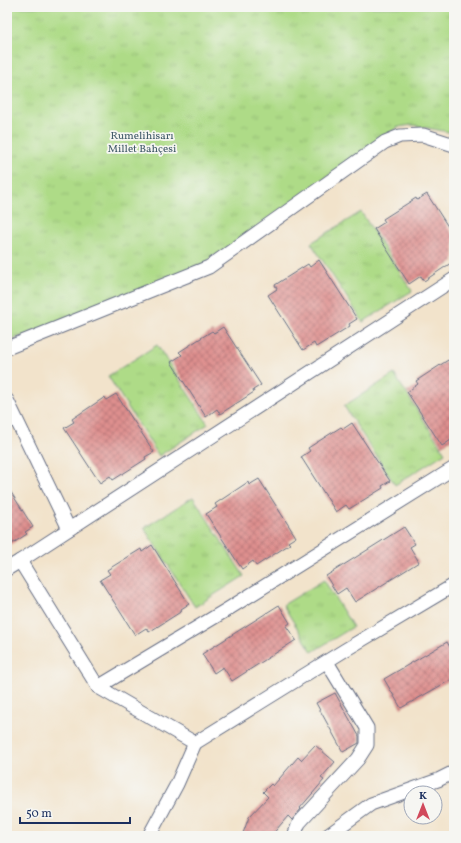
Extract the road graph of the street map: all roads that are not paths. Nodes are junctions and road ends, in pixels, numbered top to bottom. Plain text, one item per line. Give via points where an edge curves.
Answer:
1 (454, 145) edge
2 (454, 279) edge
3 (7, 348) edge
4 (7, 400) edge
5 (454, 468) edge
6 (69, 529) junction
7 (20, 561) junction
8 (7, 569) edge
9 (454, 585) edge
10 (327, 662) junction
11 (98, 687) junction
12 (195, 743) junction
13 (454, 772) edge
14 (149, 836) edge
15 (294, 836) edge
16 (327, 836) edge

1 - 3 street via 423,135 400,136 385,142 209,267
2 - 6 street
4 - 6 street
5 - 11 street
6 - 7 street
7 - 8 street
7 - 11 street
9 - 10 street
10 - 12 street
10 - 15 street via 367,728 366,745 358,759 299,823
11 - 12 street
12 - 14 street via 177,784
13 - 16 street via 371,804

